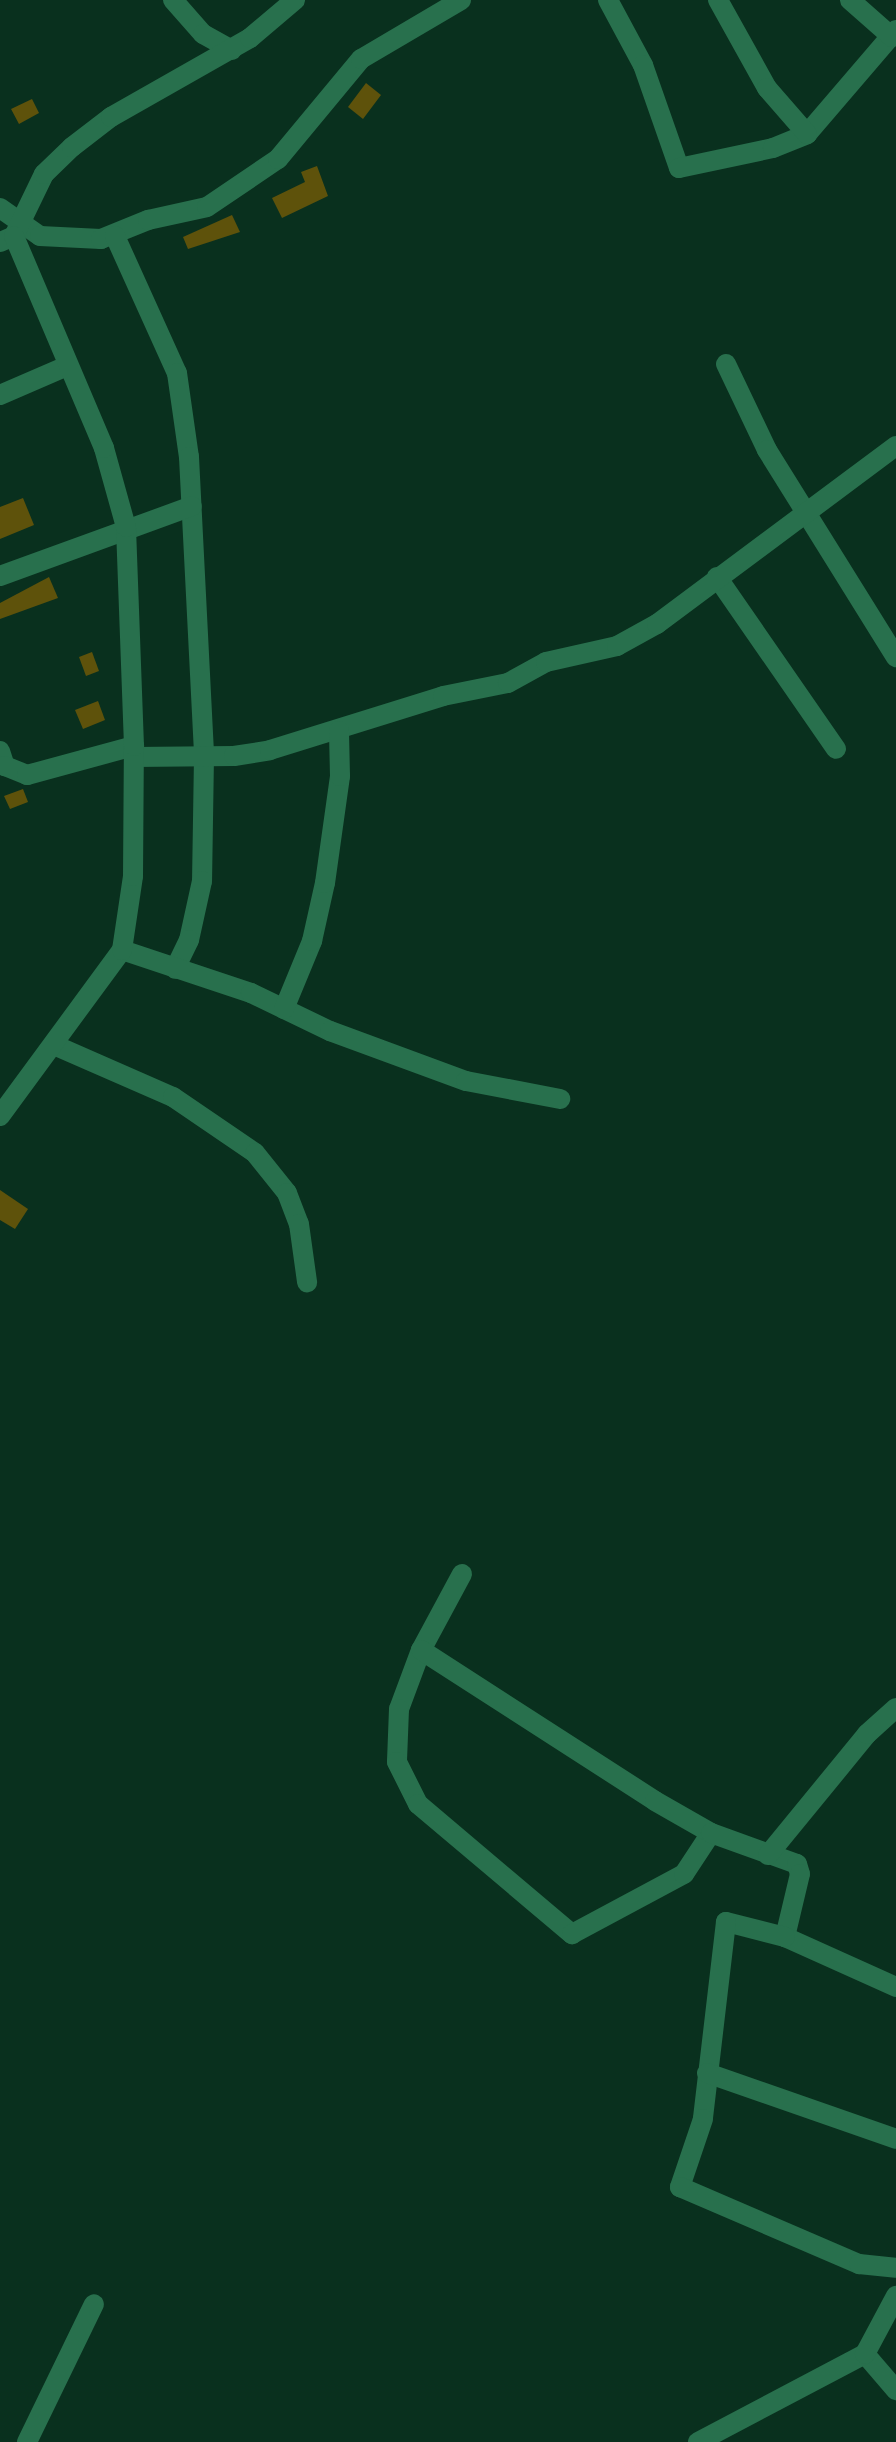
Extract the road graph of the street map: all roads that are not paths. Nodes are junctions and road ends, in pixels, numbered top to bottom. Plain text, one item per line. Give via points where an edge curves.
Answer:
1 (173, 0) edge
2 (295, 0) edge
3 (461, 0) edge
4 (608, 0) edge
5 (718, 0) edge
6 (850, 0) edge
7 (894, 34) edge
8 (232, 50) junction
9 (807, 134) junction
10 (0, 208) edge
11 (12, 233) edge
12 (115, 236) junction
13 (726, 364) dead end
14 (67, 366) junction
15 (0, 395) edge
16 (894, 451) edge
17 (192, 506) junction
18 (806, 514) junction
19 (126, 527) junction
20 (0, 576) edge
21 (717, 577) junction
22 (896, 657) edge
23 (339, 731) junction
24 (836, 749) dead end
25 (134, 752) junction
26 (204, 756) junction
27 (2, 762) edge
28 (122, 950) junction
29 (175, 969) junction
30 (284, 1009) junction
31 (54, 1045) junction
32 (560, 1099) dead end
33 (3, 1104) edge
34 (307, 1282) dead end
35 (462, 1574) dead end
36 (421, 1650) junction
37 (896, 1708) edge
38 (711, 1833) junction
39 (768, 1855) junction
40 (785, 1937) junction
41 (896, 1987) edge
42 (707, 2073) junction
43 (896, 2139) edge
44 (896, 2268) edge
45 (896, 2296) edge
46 (94, 2304) dead end
47 (865, 2354) junction
48 (896, 2390) edge
49 (27, 2442) edge
50 (698, 2442) edge

1 - 8 street via 203,34
2 - 8 street
3 - 12 street via 361,59 295,141 242,188 207,207 148,220
4 - 9 street via 643,65 679,168 773,148
5 - 9 street via 767,88
6 - 7 street
7 - 9 street
8 - 11 street via 111,117 72,147 44,174
10 - 11 street
11 - 12 street via 53,239
11 - 14 street
12 - 17 street via 179,382
13 - 18 street via 749,416
14 - 15 street
14 - 19 street via 104,448
16 - 18 street
17 - 19 street
17 - 26 street
18 - 21 street
18 - 22 street
19 - 20 street
19 - 25 street
21 - 23 street via 657,624 617,646 546,662 508,683 413,705
21 - 24 street
23 - 26 street via 246,754
23 - 30 street via 340,776 325,883 312,941
25 - 26 street
25 - 27 street via 27,775
25 - 28 street via 131,910
26 - 29 street via 202,881 189,940
28 - 29 street
28 - 31 street
29 - 30 street
30 - 32 street via 466,1081
31 - 33 street
31 - 34 street via 173,1097 255,1153 287,1193 299,1224
35 - 36 street
36 - 38 street
36 - 38 street via 395,1737 406,1785 444,1830 565,1930 580,1930 664,1888 684,1874
37 - 39 street via 867,1734
38 - 39 street
39 - 40 street via 800,1868
40 - 41 street
40 - 42 street via 730,1922 722,1926
42 - 43 street
42 - 44 street via 703,2119 680,2187 859,2264
45 - 47 street
46 - 49 street
47 - 48 street
47 - 50 street

